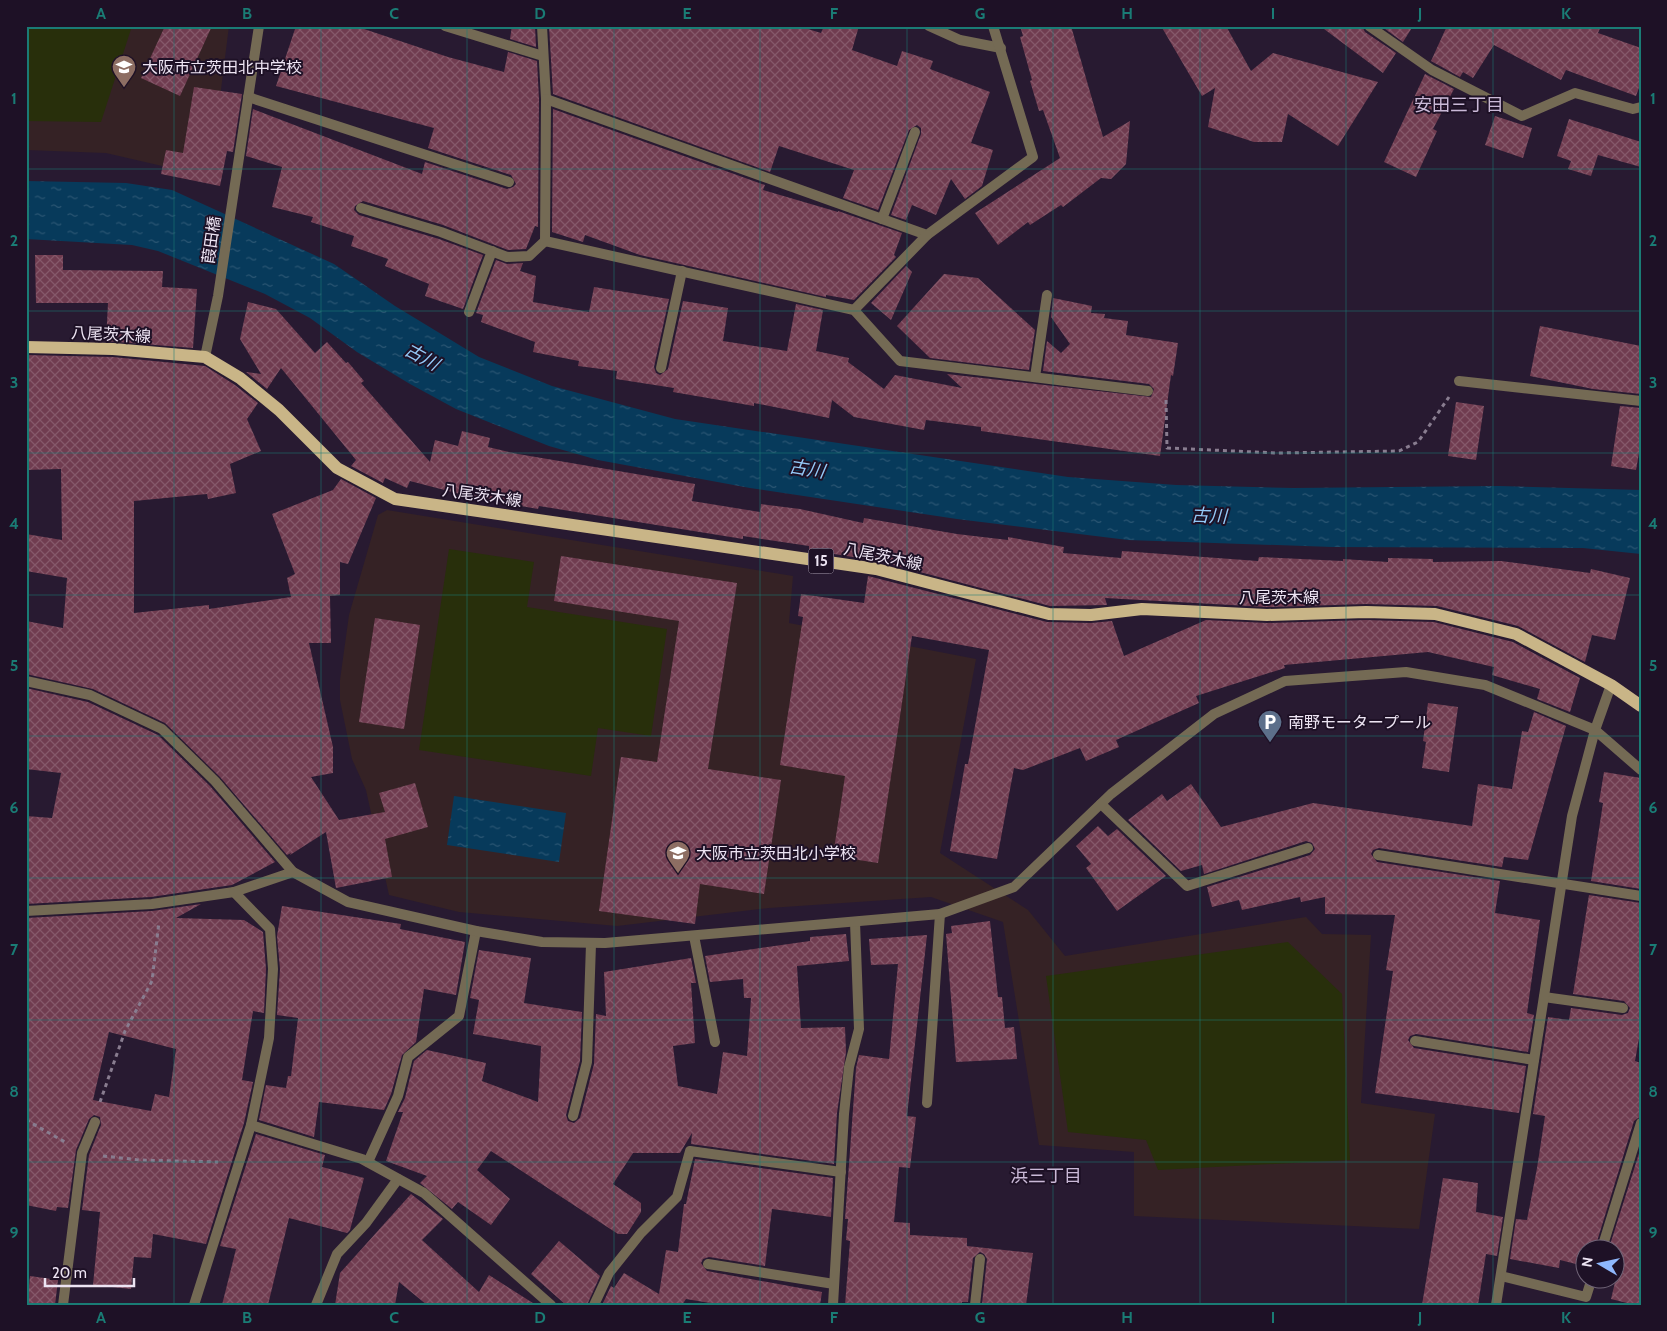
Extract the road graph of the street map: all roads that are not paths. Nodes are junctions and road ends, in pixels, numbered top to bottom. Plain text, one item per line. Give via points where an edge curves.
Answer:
1 (259, 26) edge
2 (445, 26) edge
3 (542, 26) edge
4 (929, 26) edge
5 (993, 26) edge
6 (1369, 26) edge
7 (1001, 48) junction
8 (543, 56) junction
9 (248, 97) junction
10 (546, 99) junction
11 (1641, 107) edge
12 (915, 132) dead end
13 (509, 182) dead end
14 (361, 208) dead end
15 (882, 219) junction
16 (927, 235) junction
17 (545, 241) junction
18 (492, 251) junction
19 (682, 272) junction
20 (1047, 295) dead end
21 (854, 310) junction
22 (469, 312) dead end
23 (26, 347) edge
24 (205, 357) junction
25 (662, 368) dead end
26 (1035, 377) junction
27 (1459, 381) road end
28 (1148, 391) road end
29 (1641, 401) edge
30 (26, 681) edge
31 (1611, 685) junction
32 (1641, 706) edge
33 (1595, 730) junction
34 (1641, 770) edge
35 (1101, 804) junction
36 (1308, 848) dead end
37 (1378, 855) dead end
38 (293, 872) junction
39 (1562, 884) junction
40 (234, 892) junction
41 (1641, 896) edge
42 (26, 911) edge
43 (940, 914) junction
44 (855, 922) junction
45 (476, 931) junction
46 (694, 936) junction
47 (591, 944) junction
48 (1544, 997) junction
49 (1623, 1008) dead end
50 (1415, 1041) dead end
51 (715, 1042) dead end
52 (1534, 1060) junction
53 (927, 1104) dead end
54 (573, 1116) dead end
55 (95, 1122) road end
56 (1641, 1123) edge
57 (251, 1125) junction
58 (368, 1162) junction
59 (841, 1172) junction
60 (398, 1179) junction
61 (1605, 1238) edge
62 (980, 1259) dead end
63 (708, 1264) dead end
64 (1501, 1276) junction
65 (834, 1284) junction
66 (1589, 1288) edge
67 (63, 1305) edge
68 (194, 1305) edge
69 (316, 1305) edge
70 (551, 1305) edge
71 (594, 1305) edge
72 (833, 1305) edge
73 (975, 1305) edge
74 (1496, 1305) edge

1 - 9 street, 葭田橋
2 - 8 street
3 - 8 street
4 - 7 street via 960,40
5 - 7 street
6 - 11 street via 1432,70 1522,116 1575,93 1633,109
7 - 16 street via 1033,157
8 - 10 street
9 - 13 street
9 - 24 street, 葭田橋 via 218,296
10 - 15 street
10 - 17 street
12 - 15 street
14 - 18 street
15 - 16 street
16 - 21 street
17 - 18 street via 530,256 507,257
17 - 19 street
18 - 22 street
19 - 21 street
19 - 25 street
20 - 26 street
21 - 26 street via 900,361
23 - 24 main road, 八尾茨木線 / 15 via 113,348
24 - 31 main road, 八尾茨木線 / 15 via 240,378 279,410 338,468 395,499 876,569 1049,614 1091,615 1142,609 1267,615 1435,614 1516,634
26 - 28 street
27 - 29 street
30 - 38 street via 90,695 162,729 215,780
31 - 32 main road, 八尾茨木線 / 15
31 - 33 street
33 - 34 street
33 - 35 street via 1485,685 1414,673 1285,681 1214,714
33 - 39 street via 1572,816
35 - 36 street via 1187,886
35 - 43 street via 1014,887
37 - 39 street
38 - 40 street
38 - 45 street via 348,902
39 - 41 street
39 - 48 street
40 - 42 street via 162,902
40 - 57 street via 270,929 273,969 269,1038
43 - 44 street
43 - 53 street
44 - 46 street
44 - 59 street via 859,1029 849,1067
45 - 47 street via 542,942
45 - 58 street via 459,1016 408,1057 398,1096
46 - 47 street
46 - 51 street
47 - 54 street via 587,1062
48 - 49 street
48 - 52 street
50 - 52 street
52 - 64 street
55 - 67 street via 82,1153
56 - 61 street
57 - 58 street
57 - 68 street
58 - 60 street
59 - 65 street
59 - 71 street via 690,1151 677,1197 641,1233 609,1273
60 - 69 street via 366,1223 337,1254
60 - 70 street via 424,1193
62 - 73 street
63 - 65 street
64 - 66 street via 1586,1297
64 - 74 street
65 - 72 street

